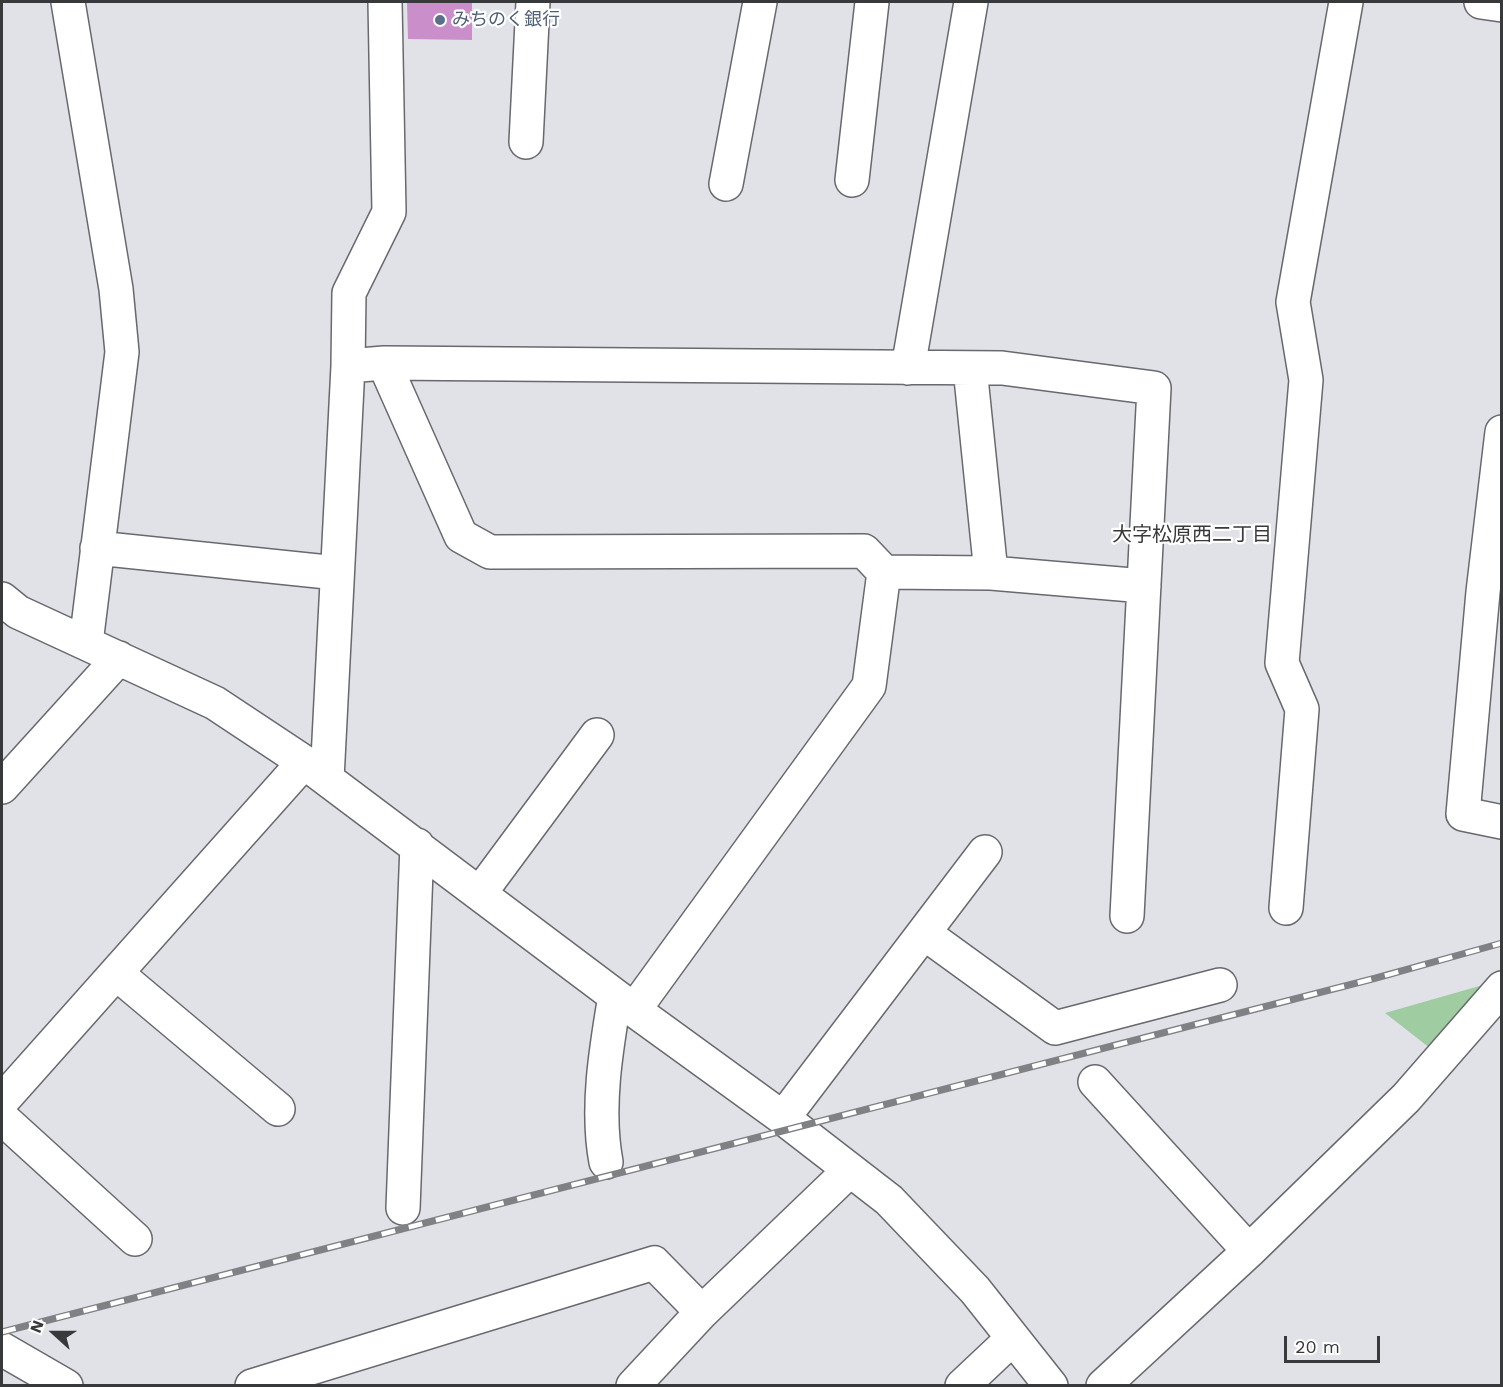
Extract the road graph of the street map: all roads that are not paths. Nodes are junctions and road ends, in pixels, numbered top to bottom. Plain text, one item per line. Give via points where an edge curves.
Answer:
1 (68, 2) edge
2 (385, 2) edge
3 (533, 2) edge
4 (760, 2) edge
5 (872, 2) edge
6 (971, 2) edge
7 (1346, 2) edge
8 (1481, 2) edge
9 (1502, 5) edge
10 (526, 142) dead end
11 (852, 180) dead end
12 (726, 184) dead end
13 (384, 363) junction
14 (348, 366) junction
15 (909, 368) junction
16 (970, 368) junction
17 (1502, 432) edge
18 (1499, 467) edge
19 (97, 548) junction
20 (884, 572) junction
21 (337, 573) junction
22 (991, 573) junction
23 (1144, 586) junction
24 (1492, 594) edge
25 (7, 612) edge
26 (86, 643) junction
27 (119, 658) junction
28 (597, 735) dead end
29 (315, 770) junction
30 (2, 788) edge
31 (1502, 822) edge
32 (417, 845) junction
33 (985, 852) dead end
34 (480, 893) junction
35 (1286, 908) dead end
36 (1127, 916) dead end
37 (924, 933) junction
38 (116, 973) junction
39 (1220, 986) dead end
40 (1502, 987) edge
41 (624, 1003) junction
42 (1095, 1082) dead end
43 (2, 1101) edge
44 (278, 1109) dead end
45 (2, 1118) edge
46 (783, 1118) junction
47 (606, 1162) dead end
48 (850, 1170) junction
49 (403, 1208) dead end
50 (135, 1239) dead end
51 (1249, 1251) junction
52 (702, 1312) junction
53 (1013, 1338) junction
54 (2, 1349) edge
55 (66, 1386) edge
56 (252, 1386) edge
57 (633, 1386) edge
58 (962, 1386) edge
59 (1051, 1386) edge
60 (1103, 1386) edge

1 - 19 street via 116,290 122,352
2 - 14 street via 389,212 349,293
3 - 10 street
4 - 12 street
5 - 11 street
6 - 15 street
7 - 35 street via 1293,302 1306,380 1282,663 1302,709
8 - 9 street
13 - 14 street
13 - 15 street
13 - 20 street via 461,536 490,552 864,551
14 - 21 street
15 - 16 street
16 - 22 street
16 - 23 street via 1002,368 1154,388
17 - 18 street
18 - 24 street
19 - 21 street
19 - 26 street
20 - 22 street
20 - 41 street via 869,686
21 - 29 street
22 - 23 street
23 - 36 street
24 - 31 street via 1462,814
25 - 26 street
26 - 27 street
27 - 29 street via 215,703
27 - 30 street
28 - 34 street
29 - 32 street
29 - 38 street
32 - 34 street
32 - 49 street
33 - 37 street
34 - 41 street
37 - 39 street via 1055,1028
37 - 46 street
38 - 43 street
38 - 44 street
40 - 51 street via 1406,1098
41 - 46 street
41 - 47 street via 609,1032 601,1137
42 - 51 street
45 - 50 street
46 - 48 street
48 - 52 street
48 - 53 street via 889,1200 975,1290
51 - 60 street
52 - 56 street via 654,1263
52 - 57 street
53 - 58 street
53 - 59 street
54 - 55 street

